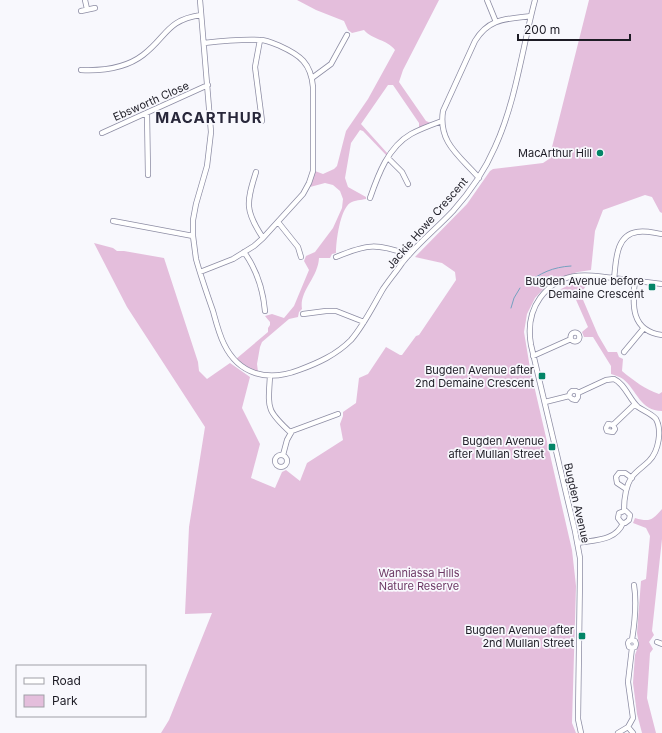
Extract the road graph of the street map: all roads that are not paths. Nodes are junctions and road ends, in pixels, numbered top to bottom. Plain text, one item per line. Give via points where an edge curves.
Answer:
1 (86, 0) edge
2 (200, 0) edge
3 (487, 0) edge
4 (535, 0) edge
5 (94, 8) dead end
6 (87, 9) junction
7 (81, 11) dead end
8 (201, 14) junction
9 (531, 16) junction
10 (496, 22) junction
11 (347, 35) dead end
12 (260, 40) junction
13 (204, 42) junction
14 (81, 70) dead end
15 (312, 78) junction
16 (208, 85) junction
17 (147, 113) junction
18 (262, 121) dead end
19 (442, 121) junction
20 (102, 133) dead end
21 (388, 158) junction
22 (256, 172) dead end
23 (148, 174) dead end
24 (479, 178) junction
25 (408, 184) dead end
26 (370, 198) dead end
27 (113, 220) dead end
28 (278, 222) junction
29 (662, 234) edge
30 (193, 236) junction
31 (263, 238) junction
32 (244, 252) junction
33 (409, 255) junction
34 (302, 257) dead end
35 (336, 257) dead end
36 (200, 272) junction
37 (614, 279) junction
38 (635, 281) junction
39 (662, 285) edge
40 (265, 311) dead end
41 (303, 314) dead end
42 (364, 322) junction
43 (644, 328) junction
44 (662, 335) edge
45 (571, 339) dead end
46 (624, 352) dead end
47 (534, 356) junction
48 (270, 376) junction
49 (545, 402) junction
50 (635, 404) junction
51 (338, 414) dead end
52 (662, 417) edge
53 (656, 419) junction
54 (614, 425) dead end
55 (662, 431) edge
56 (291, 433) junction
57 (661, 440) edge
58 (283, 456) dead end
59 (632, 478) junction
60 (626, 489) junction
61 (624, 511) junction
62 (623, 523) junction
63 (578, 543) junction
64 (634, 585) dead end
65 (657, 642) dead end
66 (662, 644) edge
67 (628, 727) junction
68 (581, 733) edge
69 (618, 733) edge
70 (634, 733) edge

1 - 6 street
2 - 8 street, Jackie Howe Crescent
3 - 10 street
4 - 9 street, Jackie Howe Crescent
5 - 6 street
6 - 7 street
8 - 13 street, Jackie Howe Crescent
8 - 14 street via 172,25 147,52 132,62 96,71
9 - 10 street
9 - 24 street, Jackie Howe Crescent via 502,130
10 - 19 street via 486,27 475,42 445,105
11 - 15 street via 331,64
12 - 13 street
12 - 15 street via 296,54 307,66
12 - 18 street via 255,67
13 - 16 street, Jackie Howe Crescent
15 - 28 street via 312,175 303,194
16 - 17 street, Ebsworth Close
16 - 30 street, Jackie Howe Crescent via 211,140 194,215
17 - 20 street, Ebsworth Close
17 - 23 street
19 - 21 street via 407,137
19 - 24 street via 442,129 448,142
21 - 25 street via 402,172
21 - 26 street via 379,173
22 - 31 street via 249,194 249,210
24 - 33 street, Jackie Howe Crescent via 453,211
27 - 30 street
28 - 31 street
28 - 34 street via 298,247
29 - 37 street via 637,232 624,239 618,250
30 - 36 street, Jackie Howe Crescent
31 - 32 street
32 - 36 street
32 - 40 street via 256,273 264,296
33 - 35 street via 385,247 371,246
33 - 42 street, Jackie Howe Crescent via 390,279
36 - 48 street, Jackie Howe Crescent via 222,340 229,353 245,369
37 - 38 street, Bugden Avenue
37 - 47 street, Bugden Avenue via 588,276 551,287 536,304 531,317 529,336
38 - 39 street, Bugden Avenue
38 - 43 street via 633,309 639,324
41 - 42 street via 336,311
42 - 48 street, Jackie Howe Crescent via 351,340 325,360 291,374
43 - 44 street
43 - 46 street
45 - 47 street
47 - 49 street, Bugden Avenue
48 - 56 street via 270,408 276,419
49 - 50 street via 614,379
49 - 63 street, Bugden Avenue
50 - 53 street
50 - 54 street
51 - 56 street via 297,428
52 - 53 street
53 - 55 street
55 - 57 street
56 - 58 street
57 - 59 street via 653,457
59 - 60 street
59 - 60 street via 621,473 616,477 617,483
60 - 61 street
61 - 62 street via 619,513 618,518
61 - 62 street via 628,512 630,517 628,522
62 - 63 street via 610,537
63 - 68 street, Bugden Avenue via 578,719
64 - 67 street via 637,598 632,640 628,643 632,648 629,686 633,715
65 - 66 street
67 - 69 street
67 - 70 street

